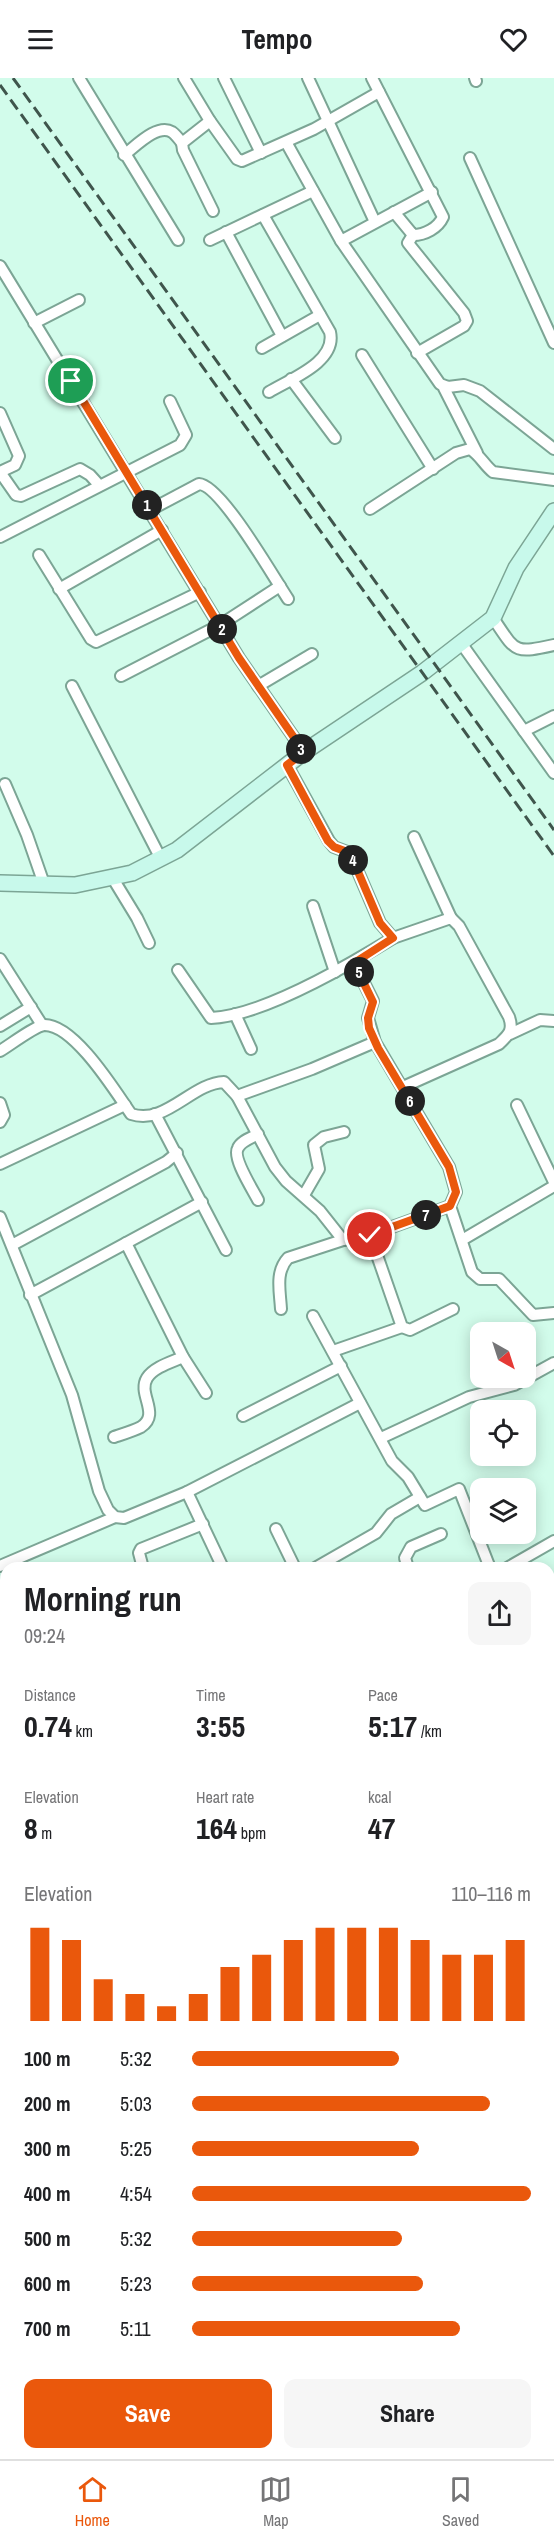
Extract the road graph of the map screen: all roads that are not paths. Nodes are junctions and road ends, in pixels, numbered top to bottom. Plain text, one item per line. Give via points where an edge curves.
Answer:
1 (79, 78) edge
2 (184, 78) edge
3 (224, 78) edge
4 (308, 78) edge
5 (372, 78) edge
6 (379, 92) junction
7 (329, 121) junction
8 (210, 122) junction
9 (286, 142) junction
10 (182, 143) junction
11 (261, 153) junction
12 (124, 155) junction
13 (470, 158) dead end
14 (313, 191) junction
15 (432, 192) junction
16 (213, 211) dead end
17 (394, 212) junction
18 (263, 215) junction
19 (375, 222) junction
20 (226, 232) junction
21 (413, 235) junction
22 (178, 240) dead end
23 (210, 240) dead end
24 (341, 241) junction
25 (0, 266) edge
26 (79, 300) dead end
27 (320, 315) junction
28 (34, 323) junction
29 (282, 336) junction
30 (554, 343) edge
31 (262, 348) dead end
32 (417, 353) junction
33 (362, 355) dead end
34 (291, 379) junction
35 (444, 386) junction
36 (269, 392) dead end
37 (170, 401) dead end
38 (0, 413) edge
39 (335, 438) dead end
40 (554, 450) edge
41 (477, 453) junction
42 (433, 469) junction
43 (126, 471) junction
44 (0, 472) edge
45 (554, 480) edge
46 (99, 485) junction
47 (370, 509) dead end
48 (150, 510) junction
49 (554, 511) edge
50 (162, 530) junction
51 (0, 537) edge
52 (39, 555) dead end
53 (280, 586) junction
54 (59, 589) junction
55 (200, 592) junction
56 (288, 599) dead end
57 (492, 618) junction
58 (220, 625) junction
59 (461, 643) junction
60 (554, 645) edge
61 (312, 654) dead end
62 (121, 676) dead end
63 (72, 686) dead end
64 (258, 686) junction
65 (554, 716) edge
66 (524, 731) junction
67 (304, 752) junction
68 (287, 765) junction
69 (554, 773) edge
70 (5, 784) dead end
71 (414, 837) dead end
72 (161, 858) junction
73 (112, 877) junction
74 (0, 883) edge
75 (44, 884) junction
76 (313, 906) dead end
77 (450, 918) junction
78 (393, 938) junction
79 (149, 943) dead end
80 (0, 959) edge
81 (354, 963) junction
82 (178, 970) dead end
83 (335, 972) junction
84 (31, 1007) junction
85 (235, 1014) junction
86 (554, 1021) edge
87 (42, 1025) junction
88 (0, 1026) edge
89 (510, 1034) junction
90 (375, 1042) junction
91 (250, 1049) dead end
92 (0, 1052) edge
93 (403, 1087) junction
94 (237, 1096) junction
95 (0, 1103) edge
96 (125, 1105) junction
97 (517, 1105) dead end
98 (156, 1114) junction
99 (0, 1122) edge
100 (344, 1132) dead end
101 (258, 1134) junction
102 (177, 1153) junction
103 (0, 1164) edge
104 (554, 1184) edge
105 (303, 1196) junction
106 (258, 1200) dead end
107 (202, 1202) junction
108 (450, 1206) junction
109 (0, 1218) edge
110 (370, 1235) junction
111 (343, 1240) junction
112 (462, 1240) junction
113 (126, 1243) junction
114 (12, 1245) junction
115 (226, 1250) dead end
116 (30, 1295) junction
117 (281, 1309) dead end
118 (453, 1309) dead end
119 (554, 1313) edge
120 (313, 1316) dead end
121 (402, 1327) junction
122 (333, 1351) junction
123 (183, 1357) junction
124 (554, 1363) edge
125 (341, 1366) junction
126 (206, 1393) dead end
127 (360, 1403) junction
128 (243, 1416) dead end
129 (114, 1437) dead end
130 (381, 1438) junction
131 (187, 1492) junction
132 (420, 1497) junction
133 (116, 1517) junction
134 (203, 1524) junction
135 (276, 1529) dead end
136 (441, 1534) dead end
137 (554, 1541) edge
138 (22, 1562) edge
139 (141, 1562) edge
140 (220, 1562) edge
141 (292, 1562) edge
142 (325, 1562) edge
143 (406, 1562) edge
144 (488, 1562) edge
145 (522, 1562) edge

1 - 12 street
2 - 8 street
3 - 11 street
4 - 7 street
5 - 6 street
6 - 7 street
6 - 15 street
7 - 9 street
7 - 19 street
8 - 10 street
8 - 11 street via 237,159 242,161
9 - 11 street
9 - 14 street
10 - 12 street via 165,130 153,133
10 - 16 street
12 - 22 street
13 - 30 street
14 - 18 street
14 - 24 street
15 - 17 street
15 - 21 street via 443,217 426,233
17 - 19 street
17 - 21 street
18 - 20 street
18 - 27 street
19 - 24 street
20 - 23 street
20 - 29 street
21 - 32 street via 408,243 467,321
24 - 32 street
25 - 28 street
26 - 28 street
27 - 29 street
27 - 34 street via 332,342 327,353
28 - 43 street
29 - 31 street
32 - 35 street
33 - 42 street
34 - 36 street
34 - 39 street
35 - 40 street via 464,385 480,391
35 - 41 street
37 - 43 street via 186,435 184,441
38 - 44 street via 19,456 15,465
41 - 42 street via 470,449 456,453
41 - 45 street via 493,472
42 - 47 street
43 - 46 street
43 - 48 street
44 - 46 street via 16,495 21,496 80,469
46 - 51 street
48 - 50 street
48 - 53 street via 205,484 241,526
49 - 57 main road via 516,568
50 - 54 street
50 - 55 street
52 - 54 street
53 - 56 street
53 - 58 street
54 - 55 street via 96,642
55 - 58 street
57 - 59 main road
57 - 60 street via 512,645 523,651
58 - 62 street
58 - 64 street
59 - 66 street
59 - 67 main road via 422,674
61 - 64 street
63 - 72 street
64 - 67 street
65 - 66 street
66 - 69 street
67 - 68 main road
68 - 72 main road via 177,850
68 - 78 street via 328,841 350,853 380,923
70 - 75 street
71 - 77 street
72 - 73 main road via 132,873
73 - 75 main road via 75,885
73 - 79 street
74 - 75 main road
76 - 83 street
77 - 78 street
77 - 89 street via 459,926 509,1017
78 - 81 street
80 - 84 street
81 - 83 street
81 - 90 street via 373,1002 368,1018
82 - 85 street via 212,1018
83 - 85 street
84 - 87 street
84 - 88 street
85 - 91 street
86 - 89 street via 540,1020
87 - 92 street
87 - 96 street via 57,1027 70,1036
89 - 93 street via 498,1044
90 - 93 street
90 - 94 street
93 - 108 street via 449,1167 456,1192
94 - 98 street via 221,1082
94 - 101 street
95 - 99 street via 4,1115
96 - 98 street via 131,1114
96 - 103 street
97 - 104 street
98 - 102 street
100 - 105 street via 314,1144 319,1169
101 - 105 street via 275,1167
101 - 106 street via 236,1151
102 - 107 street
102 - 114 street
104 - 112 street
105 - 111 street
107 - 113 street
107 - 115 street
108 - 110 street
108 - 112 street
109 - 114 street
110 - 111 street
110 - 121 street
111 - 117 street via 288,1258 279,1278
112 - 119 street via 472,1272 480,1279 499,1279 533,1315
113 - 116 street
113 - 123 street
114 - 116 street
116 - 133 street via 80,1417 99,1491
118 - 121 street via 410,1330
120 - 122 street
121 - 122 street
122 - 125 street
123 - 126 street
123 - 129 street via 154,1371 147,1379 144,1386 148,1421
124 - 130 street via 514,1385 469,1397
125 - 127 street
125 - 128 street
127 - 130 street
127 - 131 street
130 - 132 street via 392,1461
131 - 133 street via 124,1518
131 - 134 street
132 - 142 street via 391,1514 376,1533
132 - 144 street via 424,1505 459,1489
133 - 138 street
134 - 139 street via 141,1549
134 - 140 street
135 - 141 street
136 - 143 street via 411,1547
137 - 145 street

